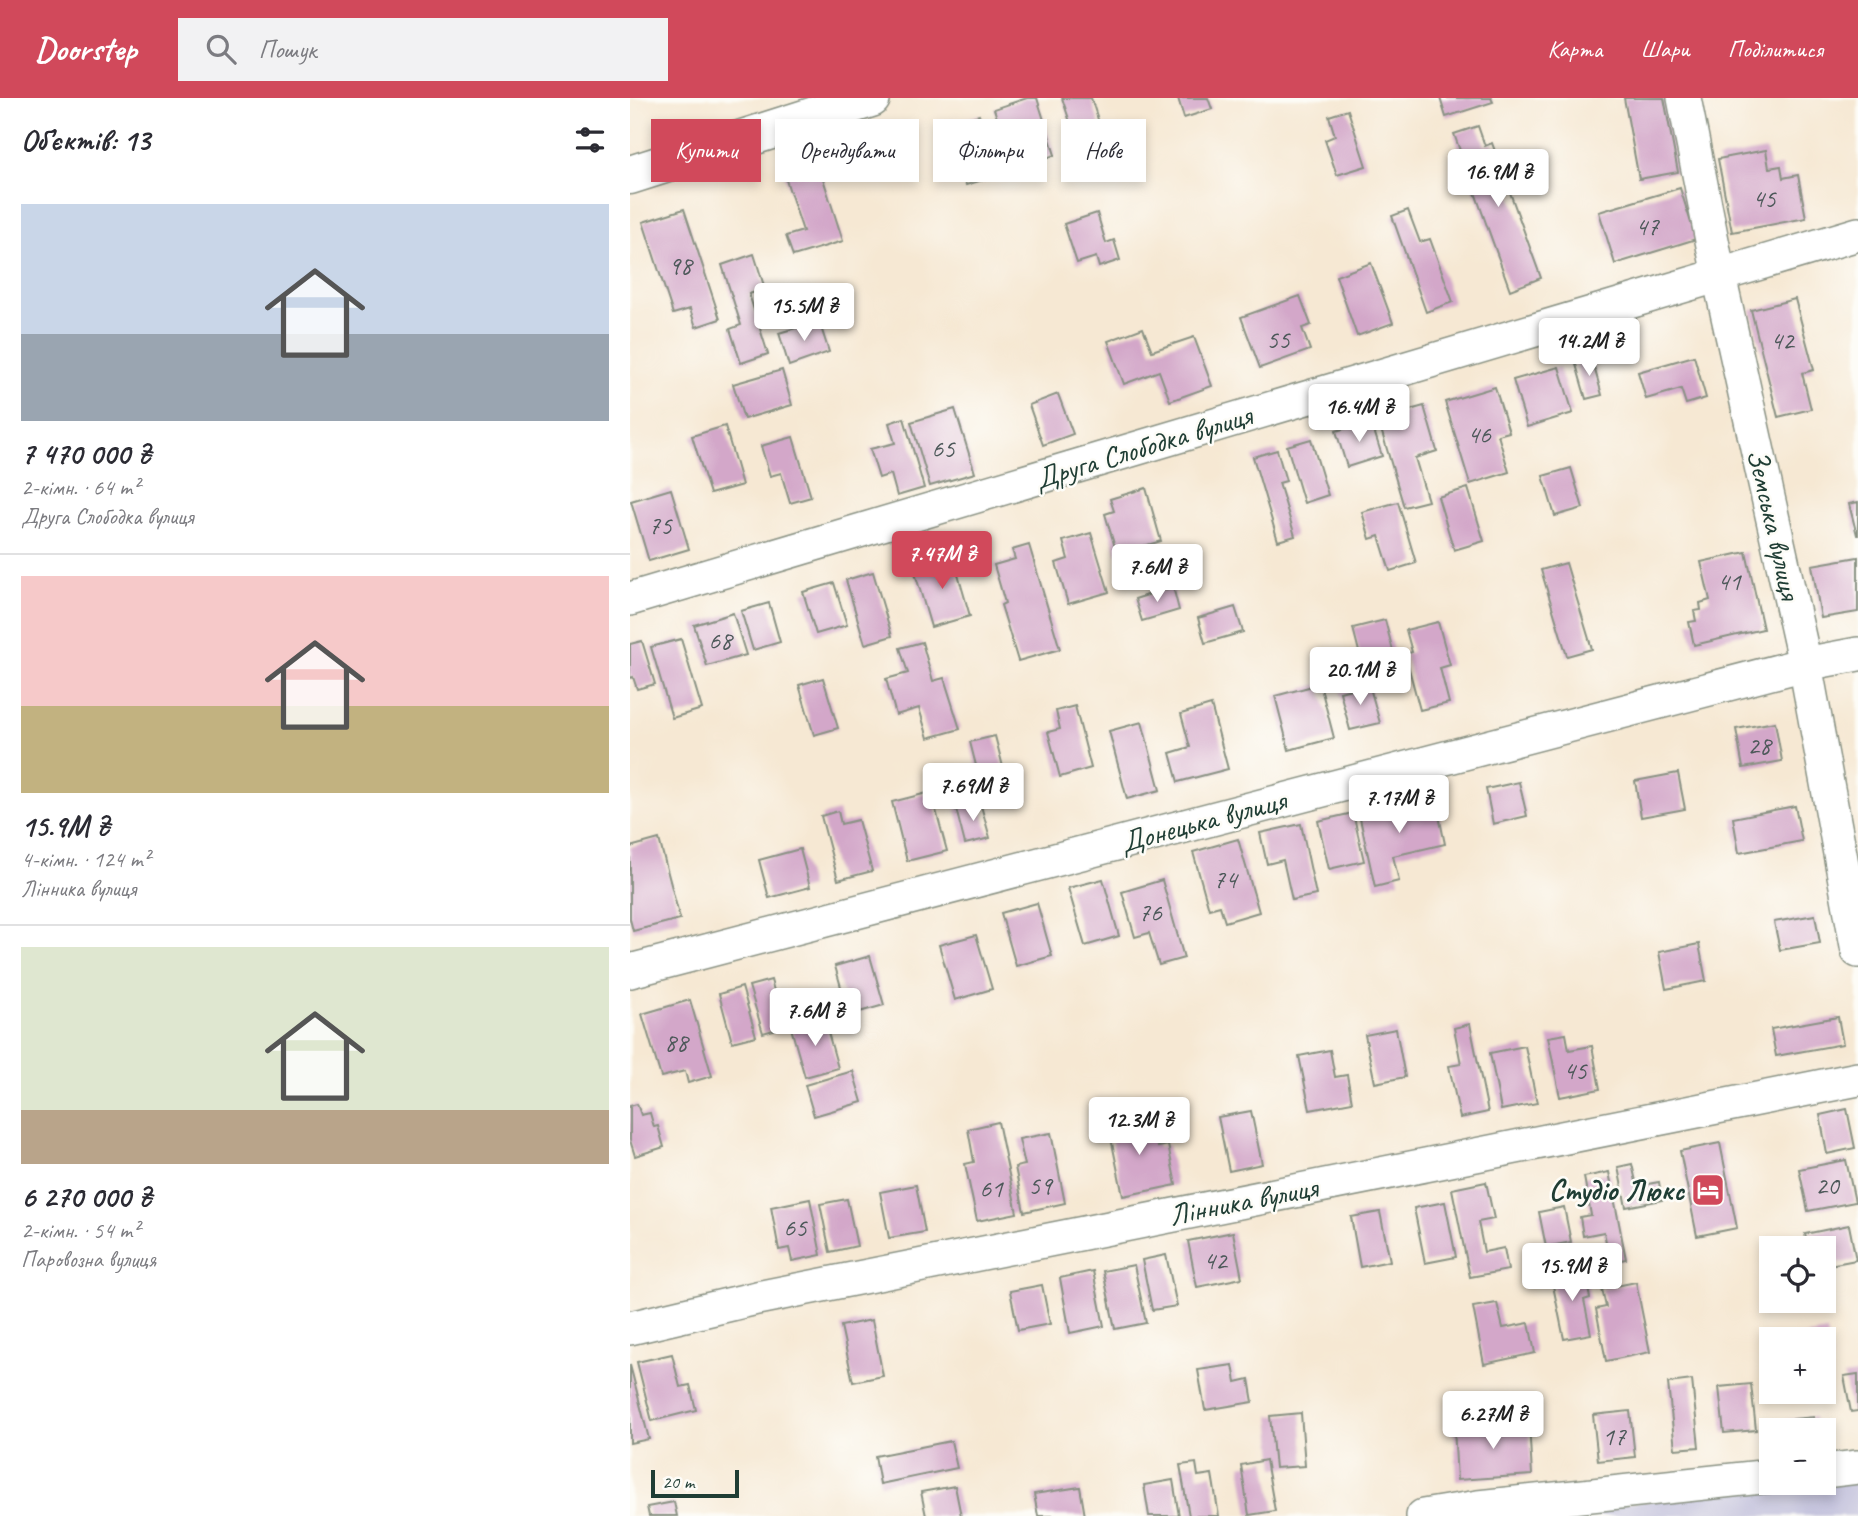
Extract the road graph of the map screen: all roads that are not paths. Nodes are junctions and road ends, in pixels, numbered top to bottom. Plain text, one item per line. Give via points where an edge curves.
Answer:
1 (871, 98) edge
2 (1684, 98) edge
3 (630, 175) edge
4 (1858, 234) edge
5 (1719, 276) junction
6 (630, 599) edge
7 (1858, 654) edge
8 (1805, 664) junction
9 (1858, 951) edge
10 (630, 971) edge
11 (1858, 1079) edge
12 (630, 1328) edge
13 (1858, 1467) edge
14 (1836, 1470) edge
15 (1759, 1477) edge
16 (1423, 1516) edge

1 - 3 street
2 - 5 street, Земська вулиця
4 - 5 street, Друга Слободка вулиця
5 - 6 street, Друга Слободка вулиця
5 - 8 street, Земська вулиця
7 - 8 street, Донецька вулиця
8 - 9 street, Земська вулиця
8 - 10 street, Донецька вулиця
11 - 12 street, Лінника вулиця via 757,1298
13 - 14 street
15 - 16 street

